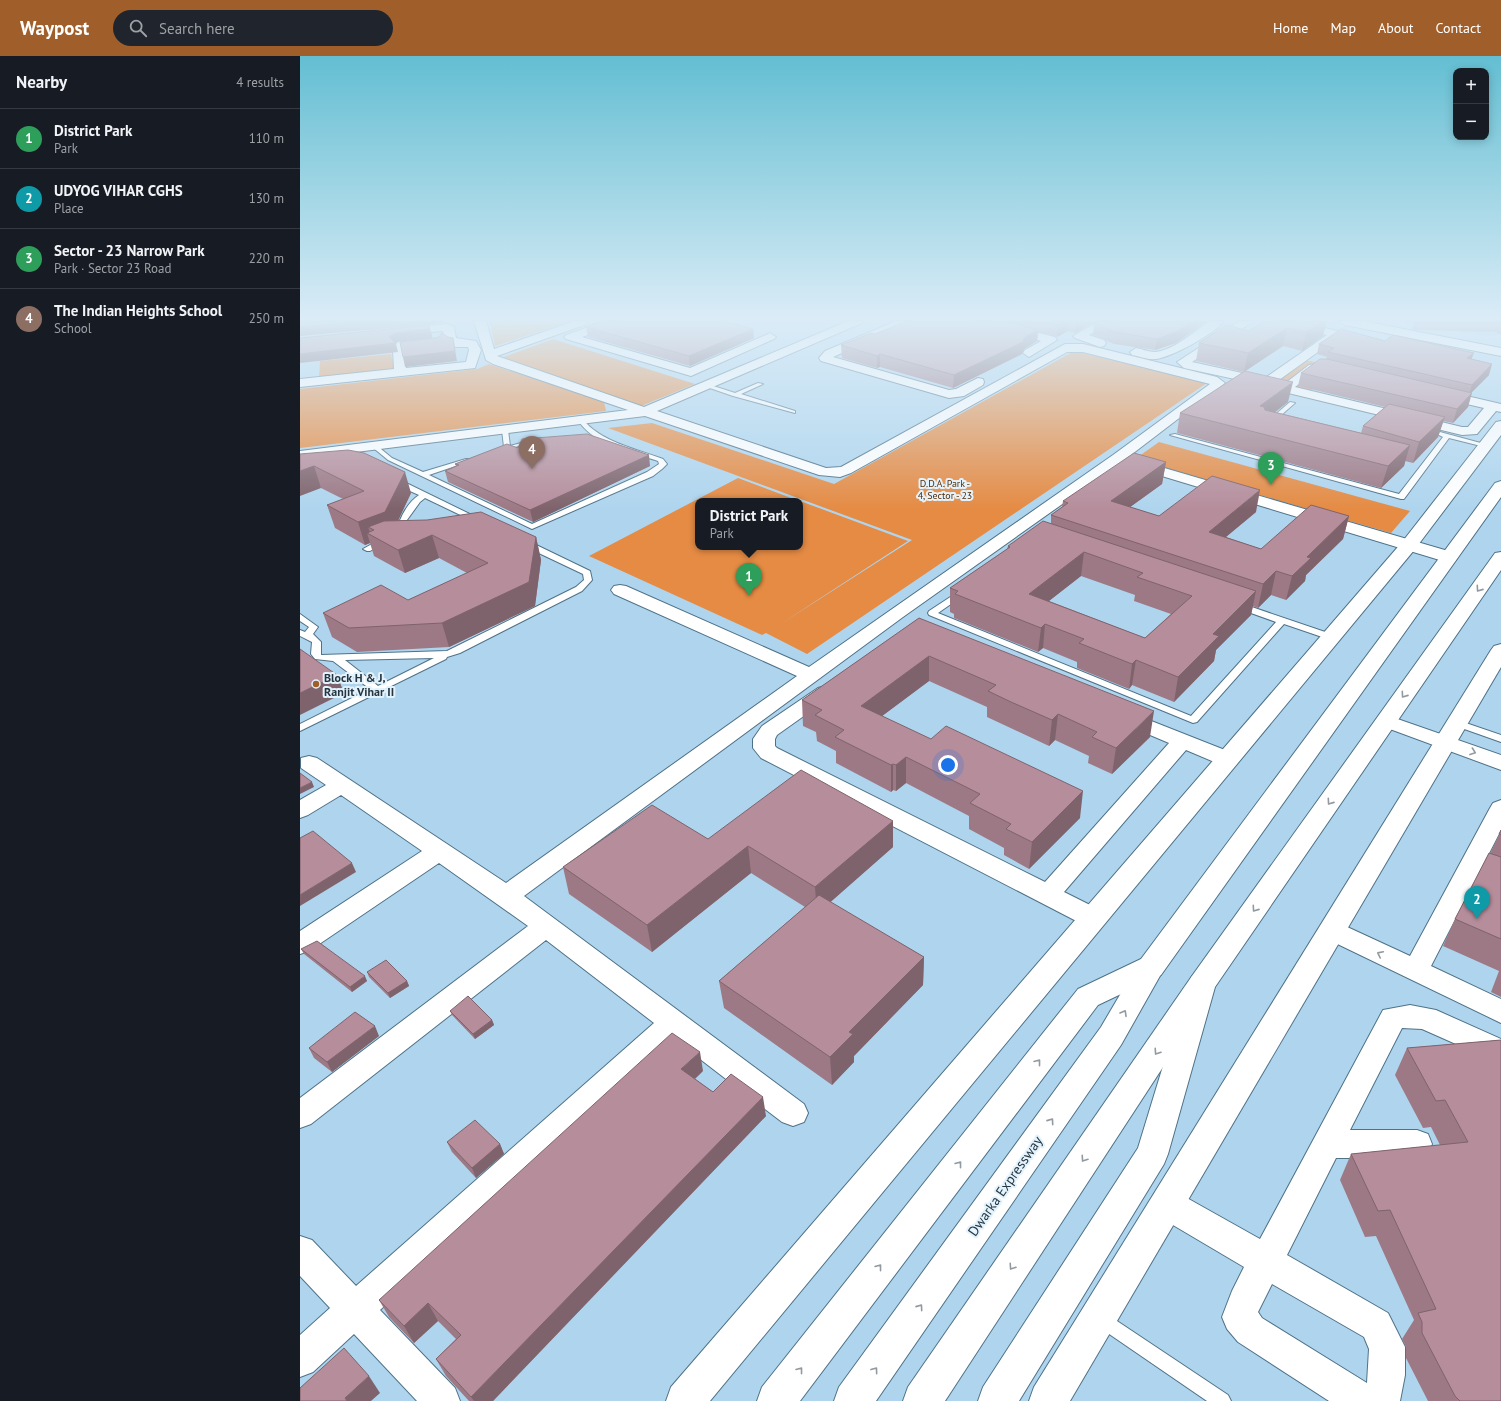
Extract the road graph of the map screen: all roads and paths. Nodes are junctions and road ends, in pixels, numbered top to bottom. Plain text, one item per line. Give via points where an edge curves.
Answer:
1 (562, 384) edge
2 (711, 384) edge
3 (760, 384) dead end
4 (914, 384) edge
5 (976, 384) edge
6 (1001, 384) edge
7 (1218, 384) edge
8 (1291, 384) edge
9 (706, 386) junction
10 (1432, 392) edge
11 (735, 395) junction
12 (1292, 403) dead end
13 (643, 412) junction
14 (793, 412) dead end
15 (581, 420) junction
16 (1495, 421) edge
17 (1263, 428) edge
18 (505, 430) junction
19 (1432, 432) edge
20 (1173, 435) dead end
21 (600, 436) junction
22 (1447, 436) junction
23 (584, 437) edge
24 (536, 441) edge
25 (374, 446) junction
26 (507, 448) junction
27 (493, 452) edge
28 (300, 455) edge
29 (479, 457) edge
30 (1118, 458) junction
31 (422, 474) junction
32 (390, 478) edge
33 (1501, 486) edge
34 (425, 495) junction
35 (482, 522) edge
36 (399, 535) junction
37 (407, 538) edge
38 (518, 540) edge
39 (1409, 545) junction
40 (367, 549) edge
41 (1448, 557) junction
42 (1499, 562) edge
43 (970, 586) edge
44 (620, 590) dead end
45 (1230, 603) edge
46 (300, 617) edge
47 (1282, 621) junction
48 (304, 633) edge
49 (1331, 637) junction
50 (1501, 650) edge
51 (316, 654) junction
52 (448, 654) junction
53 (336, 658) junction
54 (305, 659) edge
55 (811, 675) junction
56 (841, 681) edge
57 (376, 689) junction
58 (1108, 710) edge
59 (1386, 721) junction
60 (300, 728) edge
61 (1451, 733) junction
62 (1501, 739) edge
63 (1182, 741) junction
64 (1227, 760) junction
65 (309, 763) dead end
66 (1501, 763) edge
67 (342, 785) junction
68 (1501, 808) edge
69 (300, 810) edge
70 (439, 851) junction
71 (1048, 895) junction
72 (506, 896) junction
73 (1093, 918) junction
74 (546, 926) junction
75 (1332, 930) junction
76 (300, 944) edge
77 (1151, 967) junction
78 (1415, 971) junction
79 (1202, 984) junction
80 (1501, 1012) edge
81 (673, 1023) junction
82 (1501, 1052) edge
83 (793, 1113) dead end
84 (300, 1115) edge
85 (1328, 1144) junction
86 (1418, 1144) dead end
87 (1167, 1204) junction
88 (300, 1252) edge
89 (1266, 1262) junction
90 (355, 1310) junction
91 (1099, 1317) junction
92 (300, 1359) edge
93 (928, 1392) edge
94 (442, 1401) edge
95 (685, 1401) edge
96 (776, 1401) edge
97 (853, 1401) edge
98 (997, 1401) edge
99 (1048, 1401) edge
100 (1222, 1401) edge
101 (1363, 1401) edge
102 (1382, 1401) edge

1 - 13 street
2 - 9 street
3 - 11 lane
4 - 5 street via 949,394 959,393
6 - 13 street via 840,473 824,472
7 - 30 street
8 - 16 street via 1285,388 1462,431 1472,431
9 - 11 lane
9 - 13 street
10 - 16 street
11 - 14 lane
12 - 17 lane
13 - 15 street
15 - 18 street
15 - 21 lane via 586,428
16 - 22 lane
16 - 39 main road
18 - 25 street
18 - 26 lane
19 - 22 lane
20 - 22 lane via 1401,498
21 - 23 lane
21 - 31 lane via 612,443 661,460 663,464 650,474 532,528
24 - 26 lane
25 - 28 street
25 - 31 lane via 390,459
26 - 27 lane
29 - 31 lane
30 - 39 street
30 - 55 street
32 - 34 lane
33 - 41 main road, Dwarka Expressway
34 - 35 lane
34 - 36 lane via 417,500 403,520
36 - 37 lane
36 - 40 lane
38 - 52 lane via 587,573 588,580 579,589
39 - 41 street
39 - 49 main road
41 - 77 main road, Dwarka Expressway
42 -> 59 main road
43 - 47 lane via 932,613 1193,720
44 - 55 street
45 - 47 lane
46 - 48 lane via 314,627
47 - 49 lane
48 - 51 lane via 317,642 319,646
49 - 64 main road
50 - 61 main road
51 - 53 lane via 318,657
51 - 54 lane
52 - 53 lane
52 - 57 lane
53 - 57 lane
55 - 72 street
56 - 71 street via 769,731 764,739 764,748 769,753
57 - 60 lane
58 - 63 street
59 - 61 street
59 -> 79 main road
61 - 62 lane
61 -> 66 street
61 - 75 main road
63 - 64 street
63 - 71 street
64 - 73 main road
65 - 67 street
67 - 69 street
67 - 70 street
68 - 78 street via 1480,869
70 - 72 street
70 - 76 street
71 - 73 street
72 - 74 street
73 - 95 main road
74 - 81 street
74 - 84 street
78 -> 75 street
75 - 87 main road
96 -> 77 main road via 1088,997
97 -> 77 main road, Dwarka Expressway via 1111,1036
78 - 80 street
79 -> 93 main road
79 - 98 main road via 1152,1154
81 - 83 street
81 - 90 street
82 - 85 street via 1426,1018 1393,1018
85 - 86 street
85 - 89 street
87 - 89 street
87 - 91 main road
88 - 90 street
89 - 101 street via 1244,1303 1239,1318 1250,1330
89 - 102 street via 1376,1326 1387,1346 1387,1375
90 - 92 street
90 - 94 street
91 - 99 main road
91 - 100 lane

